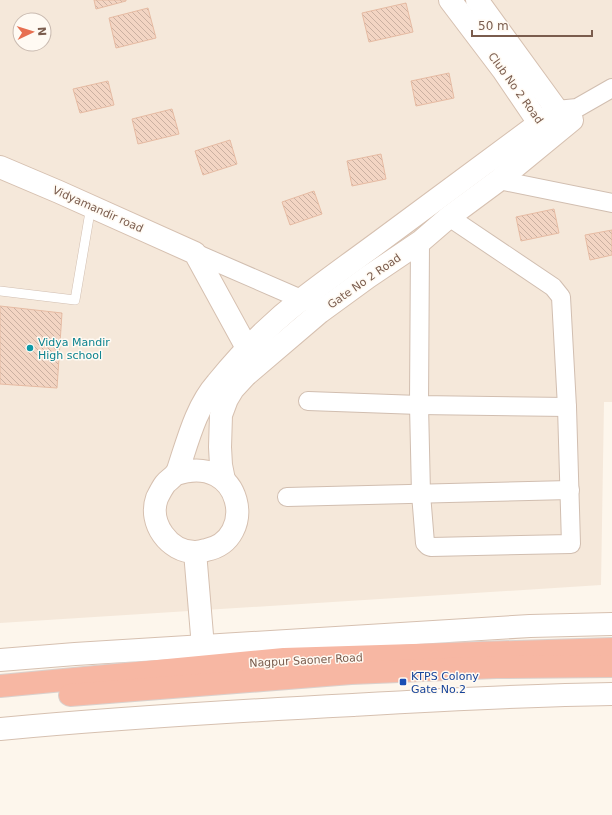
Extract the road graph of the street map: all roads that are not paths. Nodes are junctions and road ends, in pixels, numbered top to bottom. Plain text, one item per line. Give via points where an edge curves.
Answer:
1 (450, 0) edge
2 (477, 0) edge
3 (612, 88) edge
4 (569, 113) junction
5 (548, 128) junction
6 (0, 167) edge
7 (499, 180) junction
8 (612, 203) edge
9 (91, 206) junction
10 (449, 217) junction
11 (420, 242) junction
12 (195, 253) junction
13 (0, 291) edge
14 (301, 299) junction
15 (329, 305) junction
16 (255, 354) junction
17 (308, 401) dead end
18 (420, 405) junction
19 (567, 407) junction
20 (176, 474) junction
21 (224, 480) junction
22 (570, 490) junction
23 (421, 494) junction
24 (287, 497) dead end
25 (195, 552) junction
26 (612, 624) edge
27 (203, 647) junction
28 (612, 649) edge
29 (0, 660) edge
30 (612, 666) edge
31 (0, 686) edge
32 (612, 694) edge
33 (0, 700) edge
34 (0, 728) edge

1 - 5 street, Club No 2 Road
2 - 4 street, Club No 2 Road
3 - 4 street
4 - 5 street, Gate No 2 Road
5 - 7 street, Gate No 2 Road
5 - 14 street, Gate No 2 Road
6 - 9 street, Vidyamandir road
7 - 8 street
7 - 10 street, Gate No 2 Road
9 - 12 street, Vidyamandir road
9 - 13 lane via 75,300
10 - 11 street, Gate No 2 Road
10 - 19 street via 558,292 562,304
11 - 15 street, Gate No 2 Road
11 - 18 street
12 - 14 street
12 - 16 street
14 - 15 street
14 - 16 street, Gate No 2 Road
15 - 16 street, Gate No 2 Road
16 - 20 street, Gate No 2 Road via 215,385 201,406
16 - 21 street, Gate No 2 Road via 245,376 227,399 222,416 220,447
17 - 18 street
18 - 19 street
18 - 23 street
19 - 22 street
20 - 21 street via 189,470 210,472
20 - 25 street via 164,485 156,500 155,517 162,534 170,543 180,550
21 - 25 street via 233,492 237,506 237,518 233,529 226,541 213,549
22 - 23 street
22 - 23 street via 571,544 428,546 424,537
23 - 24 street
25 - 27 street
26 - 27 street via 530,626
27 - 29 street
28 - 31 highway, Nagpur Saoner Road via 284,659
30 - 33 highway, Nagpur Saoner Road via 496,667 351,673
32 - 34 street via 533,695 240,710

